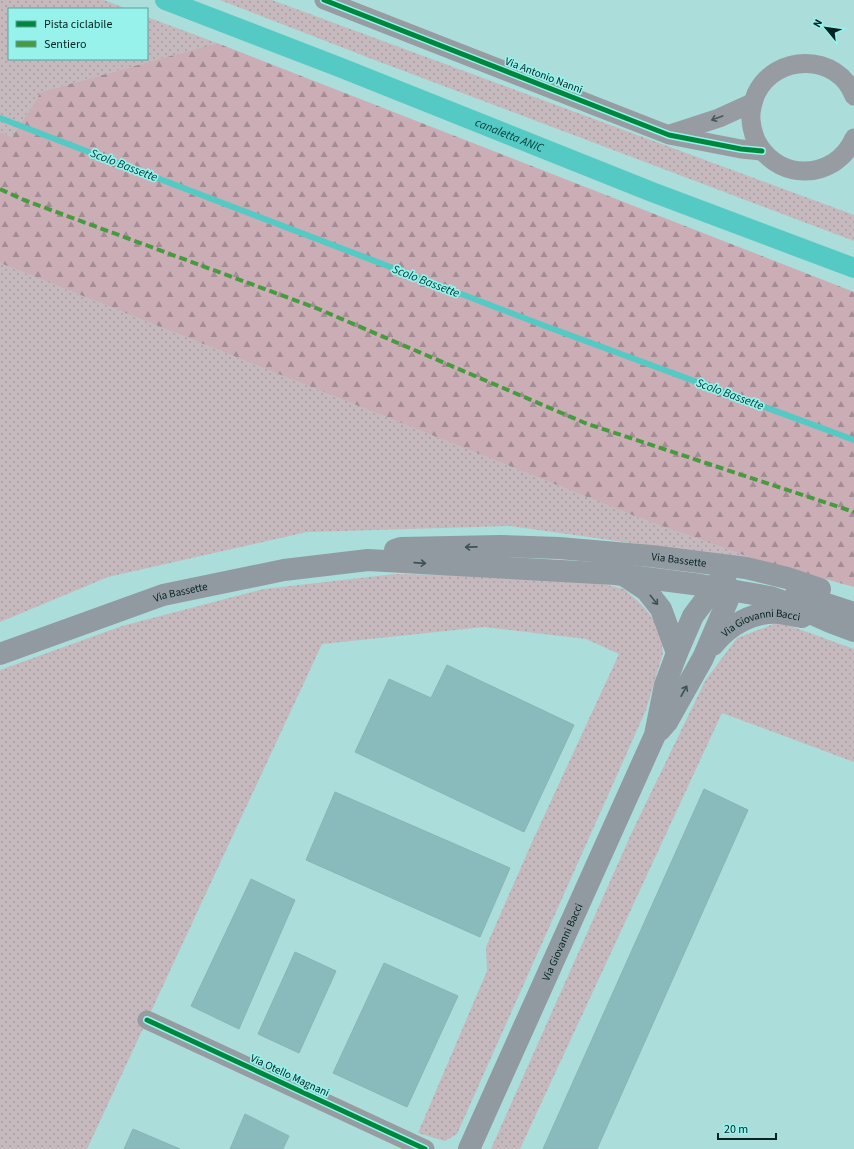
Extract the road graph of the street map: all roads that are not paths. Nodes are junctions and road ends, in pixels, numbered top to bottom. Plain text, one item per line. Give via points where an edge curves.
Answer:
1 (324, 0) edge
2 (854, 96) edge
3 (752, 103) junction
4 (669, 135) junction
5 (854, 138) edge
6 (762, 152) junction
7 (500, 546) junction
8 (368, 560) junction
9 (624, 575) junction
10 (724, 589) junction
11 (854, 600) edge
12 (854, 612) edge
13 (830, 622) junction
14 (854, 631) edge
15 (677, 653) junction
16 (0, 654) edge
17 (703, 658) junction
18 (655, 735) junction
19 (147, 1020) dead end
20 (425, 1149) edge
21 (468, 1149) edge

1 - 4 street, Via Antonio Nanni
2 - 3 street, Via Antonio Nanni via 838,75 822,66 805,63 787,66 772,74 760,87
3 -> 4 street via 719,118
3 - 6 street, Via Antonio Nanni via 750,120 754,137
4 - 6 street, Via Antonio Nanni
5 - 6 street, Via Antonio Nanni via 841,158 825,168 808,172 791,170 775,163
7 -> 8 main road, Via Bassette via 401,548
7 - 10 main road, Via Bassette via 524,559 712,572 721,579
7 - 11 main road, Via Bassette via 559,548 713,562 787,578
8 -> 9 main road, Via Bassette
8 - 16 main road, Via Bassette via 284,570 163,595
9 - 10 main road, Via Bassette
9 -> 15 main road via 646,590 661,609
10 - 12 main road, Via Bassette via 729,581 744,580
10 - 13 main road, Via Bassette via 770,597
10 - 15 main road, Via Giovanni Bacci via 711,592 693,616
10 - 17 main road, Via Giovanni Bacci
13 - 14 main road, Via Bassette
13 - 17 main road, Via Giovanni Bacci via 779,613 753,616 734,625 717,640
15 - 18 main road, Via Giovanni Bacci via 665,684
18 -> 17 main road, Via Giovanni Bacci via 667,722
18 - 21 main road, Via Giovanni Bacci
19 - 20 street, Via Otello Magnani

